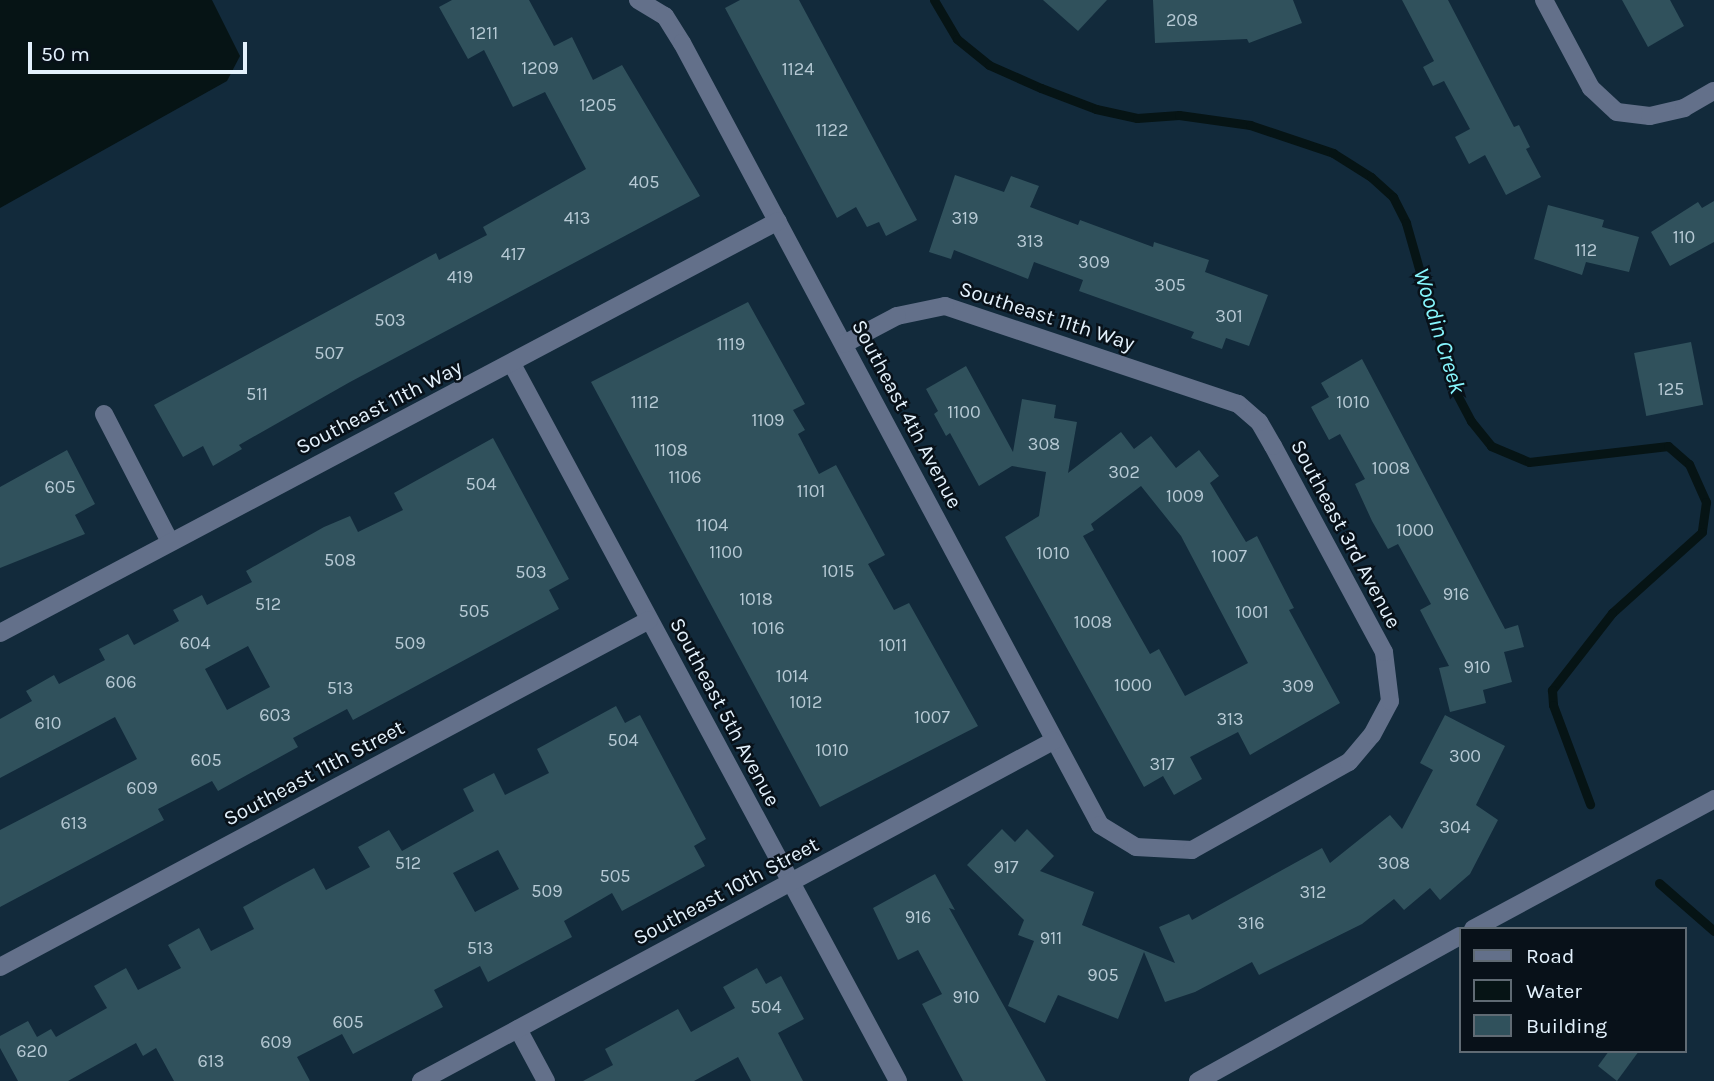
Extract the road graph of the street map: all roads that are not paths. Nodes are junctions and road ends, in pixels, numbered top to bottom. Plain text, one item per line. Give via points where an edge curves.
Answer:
1 (638, 0) edge
2 (1544, 0) edge
3 (1714, 92) edge
4 (778, 221) junction
5 (844, 344) junction
6 (512, 364) junction
7 (1238, 404) joint
8 (104, 414) dead end
9 (170, 542) junction
10 (649, 620) junction
11 (0, 633) edge
12 (1053, 741) junction
13 (1714, 799) edge
14 (1136, 847) joint
15 (790, 882) junction
16 (1477, 927) edge
17 (1458, 937) edge
18 (0, 967) edge
19 (518, 1029) junction
20 (421, 1081) edge
21 (546, 1081) edge
22 (898, 1081) edge
23 (1198, 1081) edge

1 - 4 street, Southeast 4th Avenue via 665,16
2 - 3 street via 1591,88 1617,112 1650,116 1684,108
4 - 5 street, Southeast 4th Avenue
4 - 6 street, Southeast 11th Way
5 - 7 street, Southeast 11th Way via 897,316 944,306
5 - 12 street, Southeast 4th Avenue
6 - 9 street, Southeast 11th Way
6 - 10 street, Southeast 5th Avenue
7 - 14 street, Southeast 3rd Avenue via 1259,422 1384,652 1390,701 1372,735 1349,762 1192,850
8 - 9 street
9 - 11 street, Southeast 11th Way
10 - 15 street, Southeast 5th Avenue
10 - 18 street, Southeast 11th Street
12 - 14 street, Southeast 4th Avenue via 1100,825
12 - 15 street, Southeast 10th Street
13 - 16 street
15 - 19 street, Southeast 10th Street
15 - 22 street, Southeast 5th Avenue
17 - 23 street
19 - 20 street, Southeast 10th Street
19 - 21 street

